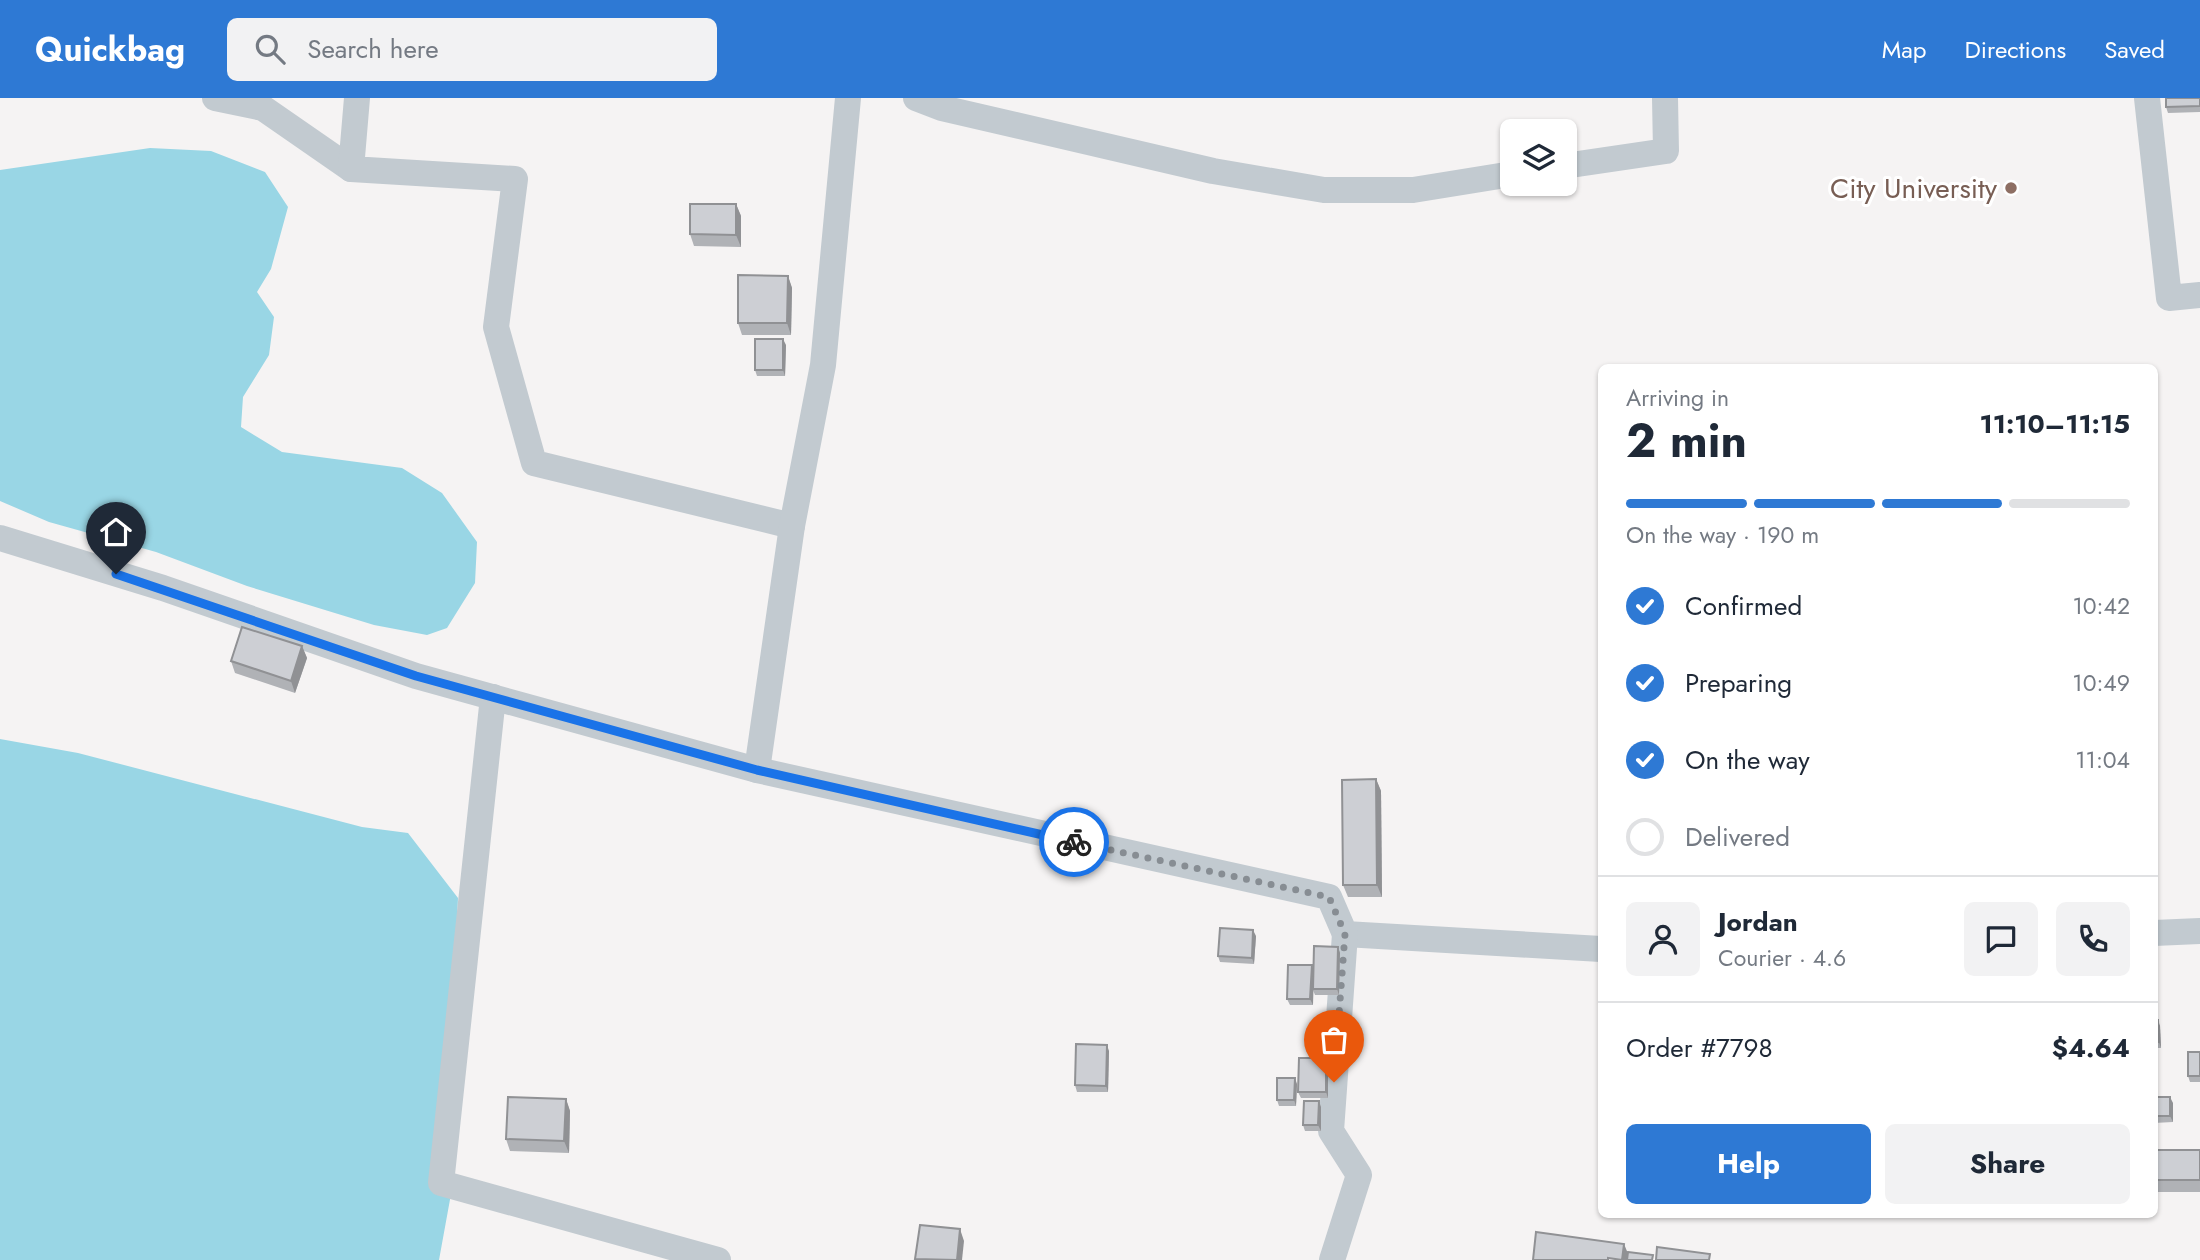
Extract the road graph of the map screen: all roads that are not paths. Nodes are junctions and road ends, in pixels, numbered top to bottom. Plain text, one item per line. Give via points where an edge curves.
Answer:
1 (215, 98) edge
2 (357, 98) edge
3 (848, 98) edge
4 (916, 98) edge
5 (1665, 98) edge
6 (2147, 98) edge
7 (1577, 164) edge
8 (351, 169) junction
9 (1500, 176) edge
10 (2200, 295) edge
11 (792, 526) junction
12 (0, 538) edge
13 (493, 697) junction
14 (757, 770) junction
15 (2200, 931) edge
16 (2158, 933) edge
17 (1345, 934) junction
18 (1598, 949) edge
19 (718, 1260) edge
20 (1332, 1260) edge

1 - 8 street via 263,108
2 - 8 street
3 - 11 street via 823,365
4 - 9 street via 942,108 1213,171 1324,190 1413,190
5 - 7 street via 1666,151
6 - 10 street via 2169,298
8 - 11 street via 515,179 496,327 534,463
11 - 14 street
12 - 13 street via 163,588 416,676
13 - 14 street
13 - 19 street via 441,1183
14 - 17 street via 1329,897
15 - 16 street
17 - 18 street
17 - 20 street via 1331,1131 1359,1175

